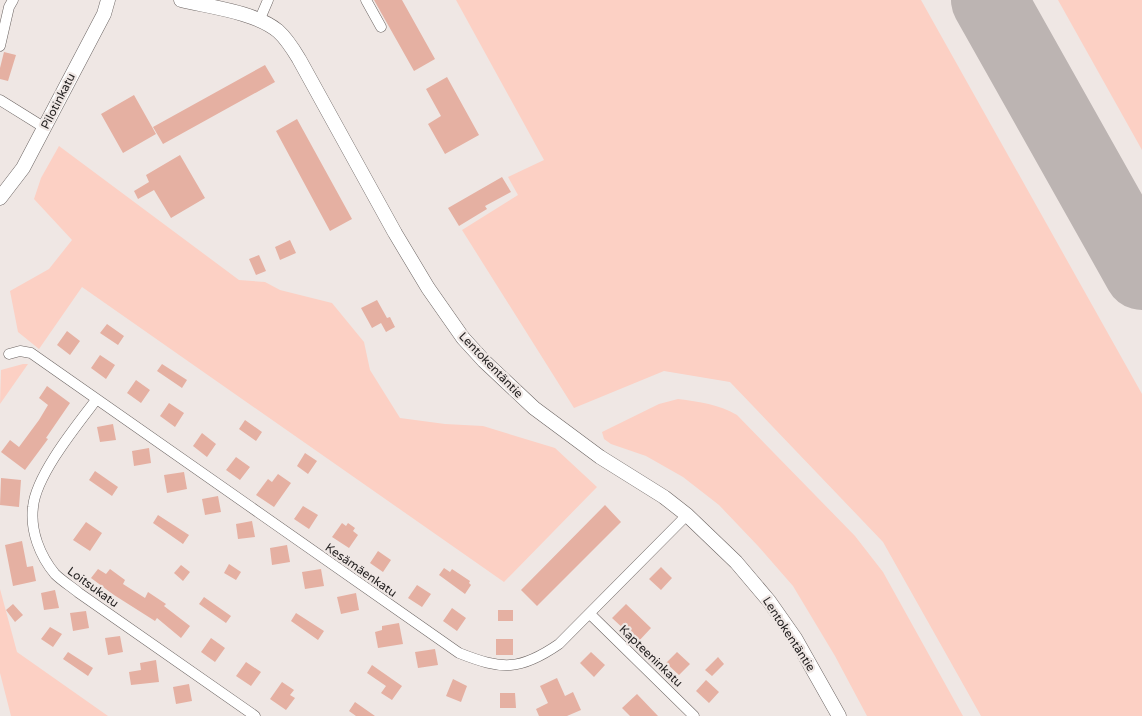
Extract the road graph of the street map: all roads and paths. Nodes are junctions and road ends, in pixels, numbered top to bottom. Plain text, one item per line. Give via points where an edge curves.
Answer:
1 (12, 0) edge
2 (108, 0) edge
3 (181, 0) edge
4 (268, 0) edge
5 (366, 0) edge
6 (260, 21) junction
7 (381, 27) dead end
8 (0, 46) edge
9 (0, 100) edge
10 (45, 128) junction
11 (0, 198) edge
12 (9, 354) dead end
13 (96, 400) junction
14 (687, 515) junction
15 (590, 614) junction
16 (255, 716) edge
17 (694, 716) edge
18 (838, 716) edge

1 - 8 street
2 - 10 street, Pilotinkatu via 104,14
3 - 6 street, Lentokentäntie
4 - 6 street
5 - 7 street
6 - 14 street, Lentokentäntie via 289,43 395,233 463,338 534,408
9 - 10 street
10 - 11 street, Pilotinkatu
12 - 13 street, Kesämäenkatu via 31,353
13 - 15 street, Kesämäenkatu via 459,653 483,663 516,665 528,662 559,644
13 - 16 street, Loitsukatu via 44,473 33,506 34,529 41,554 56,575 79,593
14 - 15 street, Kesämäenkatu
14 - 18 street, Lentokentäntie via 736,562 769,601 795,638
15 - 17 street, Kapteeninkatu

